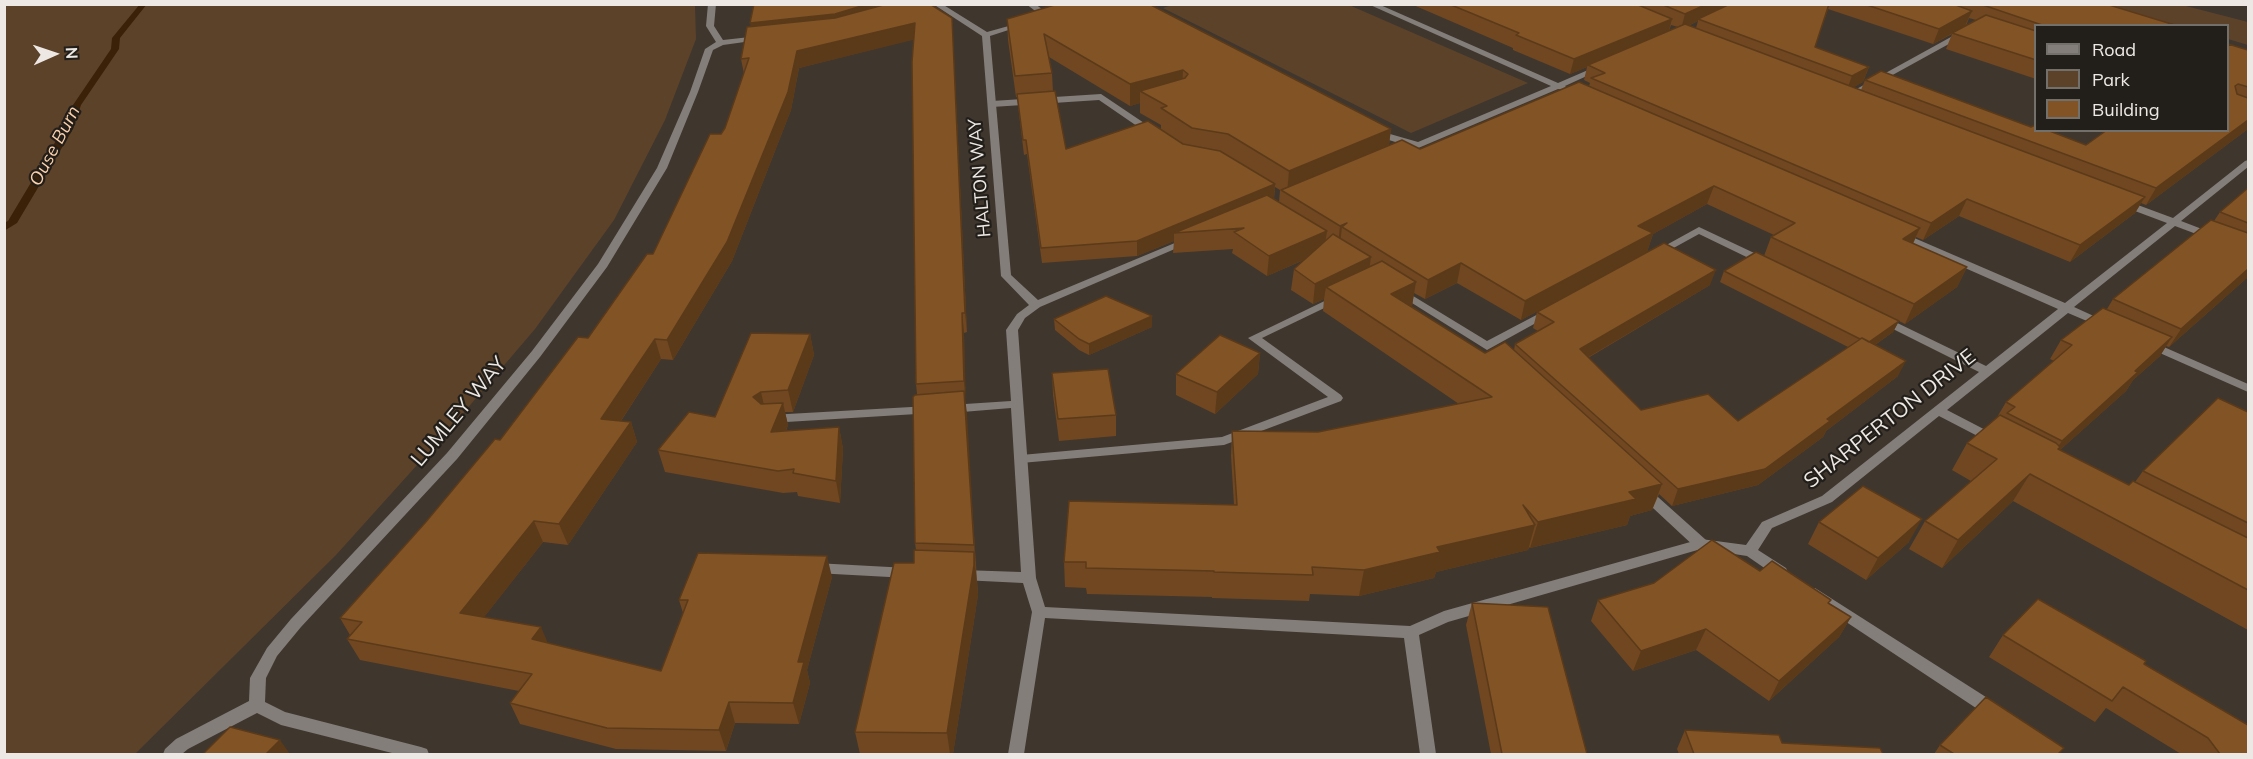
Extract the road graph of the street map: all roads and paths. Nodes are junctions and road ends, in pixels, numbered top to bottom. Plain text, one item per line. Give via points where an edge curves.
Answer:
1 (712, 4) edge
2 (936, 4) edge
3 (1029, 4) edge
4 (1371, 4) edge
5 (1040, 20) edge
6 (1029, 23) edge
7 (1967, 31) edge
8 (986, 35) junction
9 (769, 37) edge
10 (722, 43) junction
11 (1609, 64) edge
12 (1558, 86) junction
13 (1569, 91) edge
14 (1835, 93) edge
15 (1846, 97) junction
16 (1857, 101) edge
17 (992, 104) junction
18 (1370, 130) edge
19 (1160, 137) edge
20 (1424, 142) junction
21 (1393, 156) edge
22 (2248, 163) edge
23 (2109, 197) edge
24 (2175, 222) junction
25 (1893, 232) edge
26 (1196, 238) edge
27 (2217, 238) edge
28 (1649, 258) edge
29 (1774, 266) edge
30 (1389, 285) edge
31 (1348, 293) edge
32 (1036, 305) junction
33 (1558, 307) edge
34 (2067, 308) junction
35 (1870, 313) edge
36 (2120, 332) edge
37 (2141, 341) edge
38 (1487, 346) junction
39 (1501, 358) edge
40 (1987, 370) junction
41 (2248, 388) edge
42 (1017, 405) junction
43 (1937, 410) junction
44 (766, 420) edge
45 (2010, 448) edge
46 (1022, 459) junction
47 (1630, 479) edge
48 (1701, 544) junction
49 (1750, 551) junction
50 (795, 567) edge
51 (924, 573) edge
52 (947, 574) edge
53 (1029, 578) junction
54 (1039, 612) junction
55 (1411, 632) junction
56 (257, 705) junction
57 (2010, 722) edge
58 (171, 754) edge
59 (421, 754) edge
60 (1016, 754) edge
61 (1428, 754) edge

1 - 10 street via 710,26
2 - 8 street
3 - 5 street via 1050,16
4 - 12 street
6 - 8 street
7 - 15 street
8 - 17 street, HALTON WAY
9 - 10 street
10 - 56 street, LUMLEY WAY via 709,49 662,168 603,265 452,456 272,652 258,678
11 - 12 street
12 - 13 street
12 - 20 street
14 - 15 street
15 - 16 street
17 - 19 street via 1101,98 1128,111
17 - 32 street, HALTON WAY via 1006,276
18 - 20 street via 1407,143
20 - 21 street
22 - 24 street, SHARPERTON DRIVE
23 - 24 street
24 - 27 street
24 - 34 street, SHARPERTON DRIVE
25 - 34 street
26 - 32 street
28 - 29 street via 1699,230
30 - 38 street
31 - 46 street via 1254,338 1337,399 1224,441
32 - 42 street via 1021,316 1012,330
33 - 38 street
34 - 36 street
34 - 40 street, SHARPERTON DRIVE
35 - 40 street
37 - 41 street
38 - 39 street
40 - 43 street, SHARPERTON DRIVE
42 - 44 street
42 - 46 street
43 - 45 street
43 - 49 street, SHARPERTON DRIVE via 1827,499 1767,525
46 - 53 street
47 - 48 street
48 - 49 street
48 - 55 street via 1444,617
49 - 57 street
50 - 51 street
52 - 53 street
53 - 54 street
54 - 55 street
54 - 60 street
55 - 61 street
56 - 58 street via 182,744
56 - 59 street via 281,718

